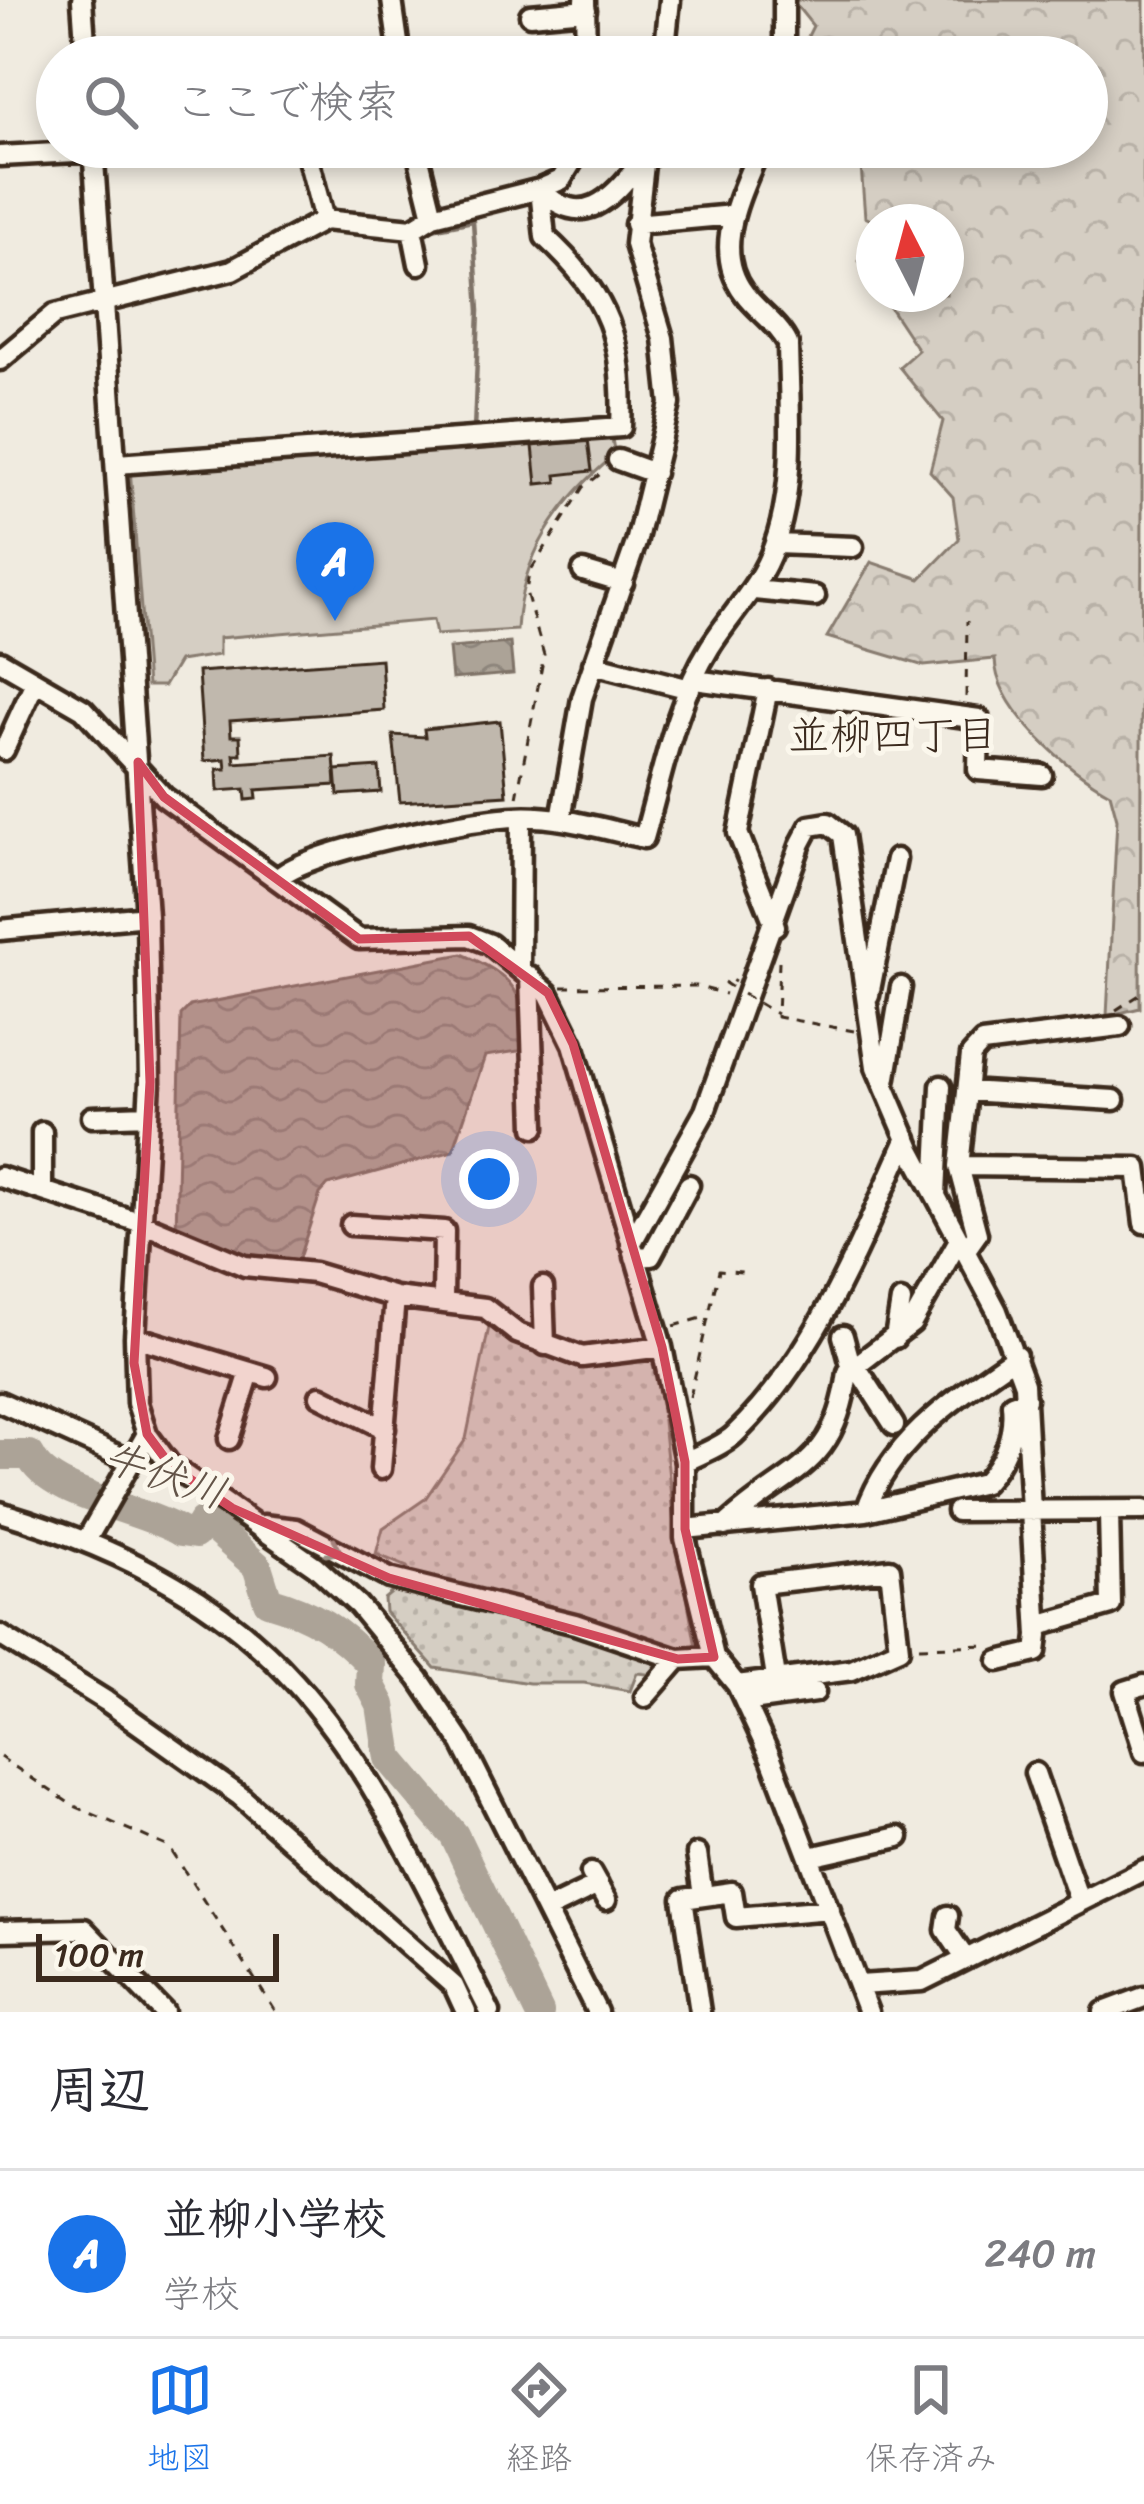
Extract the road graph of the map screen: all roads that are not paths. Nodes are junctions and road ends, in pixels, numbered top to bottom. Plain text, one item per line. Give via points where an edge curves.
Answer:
1 (82, 0) edge
2 (392, 0) edge
3 (670, 0) edge
4 (784, 0) edge
5 (585, 5) edge
6 (530, 15) dead end
7 (85, 36) edge
8 (397, 36) edge
9 (586, 36) edge
10 (666, 36) edge
11 (784, 36) edge
12 (36, 153) edge
13 (0, 156) edge
14 (94, 168) edge
15 (307, 168) edge
16 (421, 168) edge
17 (568, 168) edge
18 (634, 168) edge
19 (641, 168) edge
20 (752, 168) edge
21 (540, 189) junction
22 (734, 214) junction
23 (433, 216) junction
24 (324, 220) junction
25 (635, 224) junction
26 (412, 229) junction
27 (418, 264) dead end
28 (103, 302) junction
29 (0, 360) edge
30 (618, 460) road end
31 (117, 464) junction
32 (654, 473) junction
33 (776, 544) junction
34 (853, 547) dead end
35 (583, 571) dead end
36 (623, 584) junction
37 (754, 590) junction
38 (815, 596) dead end
39 (0, 661) edge
40 (593, 664) junction
41 (35, 682) junction
42 (692, 685) junction
43 (768, 688) junction
44 (4, 750) dead end
45 (138, 762) junction
46 (1042, 776) dead end
47 (517, 817) junction
48 (561, 819) junction
49 (896, 859) dead end
50 (278, 878) junction
51 (147, 916) junction
52 (775, 926) junction
53 (0, 930) edge
54 (525, 971) junction
55 (901, 987) dead end
56 (864, 1005) junction
57 (1115, 1027) road end
58 (884, 1086) junction
59 (941, 1086) dead end
60 (967, 1091) junction
61 (1114, 1100) dead end
62 (148, 1114) junction
63 (92, 1117) dead end
64 (535, 1127) dead end
65 (41, 1132) dead end
66 (907, 1138) junction
67 (958, 1166) junction
68 (1140, 1168) edge
69 (0, 1177) edge
70 (689, 1184) dead end
71 (42, 1190) junction
72 (936, 1195) junction
73 (142, 1223) junction
74 (1144, 1223) edge
75 (351, 1225) dead end
76 (962, 1245) junction
77 (633, 1250) junction
78 (543, 1287) dead end
79 (395, 1298) junction
80 (901, 1301) dead end
81 (443, 1302) junction
82 (843, 1336) dead end
83 (135, 1337) junction
84 (663, 1338) junction
85 (894, 1341) junction
86 (545, 1345) junction
87 (1016, 1356) junction
88 (854, 1367) junction
89 (320, 1396) dead end
90 (1026, 1399) junction
91 (0, 1402) edge
92 (894, 1425) dead end
93 (385, 1429) junction
94 (147, 1434) junction
95 (229, 1439) dead end
96 (685, 1462) junction
97 (126, 1464) junction
98 (381, 1468) dead end
99 (1144, 1510) edge
100 (866, 1511) junction
101 (957, 1511) dead end
102 (0, 1512) edge
103 (1032, 1512) junction
104 (1109, 1514) junction
105 (258, 1524) junction
106 (725, 1526) junction
107 (685, 1529) junction
108 (88, 1536) junction
109 (389, 1578) junction
110 (358, 1605) junction
111 (1038, 1631) junction
112 (0, 1635) edge
113 (1004, 1655) road end
114 (714, 1658) junction
115 (679, 1659) junction
116 (776, 1678) junction
117 (1144, 1685) edge
118 (647, 1686) dead end
119 (815, 1692) dead end
120 (741, 1694) junction
121 (1144, 1752) edge
122 (1035, 1773) dead end
123 (899, 1837) dead end
124 (697, 1854) dead end
125 (810, 1857) junction
126 (1144, 1870) edge
127 (598, 1886) dead end
128 (703, 1896) junction
129 (1078, 1900) junction
130 (830, 1909) junction
131 (546, 1910) junction
132 (948, 1916) dead end
133 (0, 1931) edge
134 (965, 1958) junction
135 (859, 1985) junction
136 (1144, 1997) edge
137 (164, 2012) edge
138 (466, 2012) edge
139 (490, 2012) edge
140 (597, 2012) edge
141 (700, 2012) edge
142 (868, 2012) edge
143 (1103, 2012) edge

1 - 7 street
2 - 8 street
3 - 10 street
4 - 11 street
5 - 6 street
5 - 9 street
12 - 13 street
14 - 28 street
15 - 24 street
16 - 23 street
17 - 21 street
18 - 21 street via 612,200 595,208 556,205
19 - 25 street
20 - 22 street
21 - 23 street
21 - 31 street via 544,237 585,274 604,311 624,371 621,428
22 - 25 street
22 - 33 street via 731,268 788,344 788,478
23 - 26 street
24 - 26 street
24 - 28 street via 232,270
25 - 32 street via 668,366 670,404
26 - 27 street
28 - 29 street via 40,322
28 - 31 street
30 - 32 street
31 - 45 street
32 - 36 street
33 - 34 street
33 - 37 street
35 - 36 street
36 - 40 street
37 - 38 street
37 - 42 street
39 - 41 street
40 - 42 street
40 - 48 street
41 - 44 street
41 - 45 street via 83,709
42 - 43 street
42 - 48 street via 644,838
43 - 46 street via 979,719 978,770
43 - 52 street via 738,833
45 - 50 street via 164,797
45 - 51 street
47 - 48 street
47 - 50 street via 330,854
47 - 54 street
49 - 56 street
50 - 54 street via 359,939 469,936
51 - 53 street
51 - 62 street
52 - 56 street via 801,843 810,826 828,824 843,835
52 - 77 street via 705,1112
54 - 64 street
54 - 77 street via 548,993 573,1044
55 - 58 street
56 - 58 street
57 - 60 street via 982,1043 971,1055
58 - 66 street
59 - 72 street
60 - 61 street
60 - 67 street
62 - 63 street
62 - 73 street
65 - 71 street
66 - 72 street
66 - 96 street via 832,1303 793,1363 732,1437
67 - 68 street
67 - 76 street via 977,1234
68 - 74 street
69 - 71 street
70 - 77 street via 651,1256
71 - 73 street
72 - 76 street
73 - 79 street via 244,1266 314,1273
73 - 83 street
75 - 81 street via 444,1231
76 - 85 street
76 - 87 street
77 - 84 street
78 - 86 street
79 - 81 street
79 - 93 street
80 - 85 street
81 - 86 street via 485,1308
82 - 88 street
83 - 94 street via 137,1403
83 - 95 street via 258,1374
84 - 86 street via 598,1358
84 - 96 street
85 - 88 street
87 - 90 street
87 - 100 street via 908,1441 874,1486
88 - 92 street
88 - 106 street via 830,1441
89 - 93 street
90 - 100 street via 1012,1404 1014,1425 984,1483
90 - 103 street
91 - 97 street
93 - 98 street
94 - 97 street
94 - 105 street via 170,1465
96 - 107 street
97 - 108 street
99 - 104 street
100 - 106 street
101 - 103 street
102 - 108 street
103 - 104 street
103 - 111 street
104 - 111 street via 1111,1605
105 -> 109 street via 296,1529
105 - 110 street
106 - 107 street
107 - 114 street
108 - 139 street via 208,1604 319,1706 392,1817
109 - 110 street
109 - 115 street
110 - 131 street via 462,1743
111 - 113 street
112 - 138 street via 240,1796 454,1986
114 - 115 street
114 - 120 street
115 - 118 street
116 - 116 street via 852,1670 909,1648 890,1569 761,1584
116 - 120 street
117 - 121 street via 1125,1691
119 - 120 street
120 - 125 street
122 - 129 street
123 - 125 street
124 - 128 street
125 - 130 street
126 - 129 street
127 - 131 street
128 - 130 street via 732,1892 736,1917
128 - 141 street via 683,1899
129 - 134 street
130 - 135 street
131 - 140 street
132 - 134 street via 946,1930
133 - 137 street via 84,1930
134 - 135 street via 922,1981
135 - 142 street
136 - 143 street

